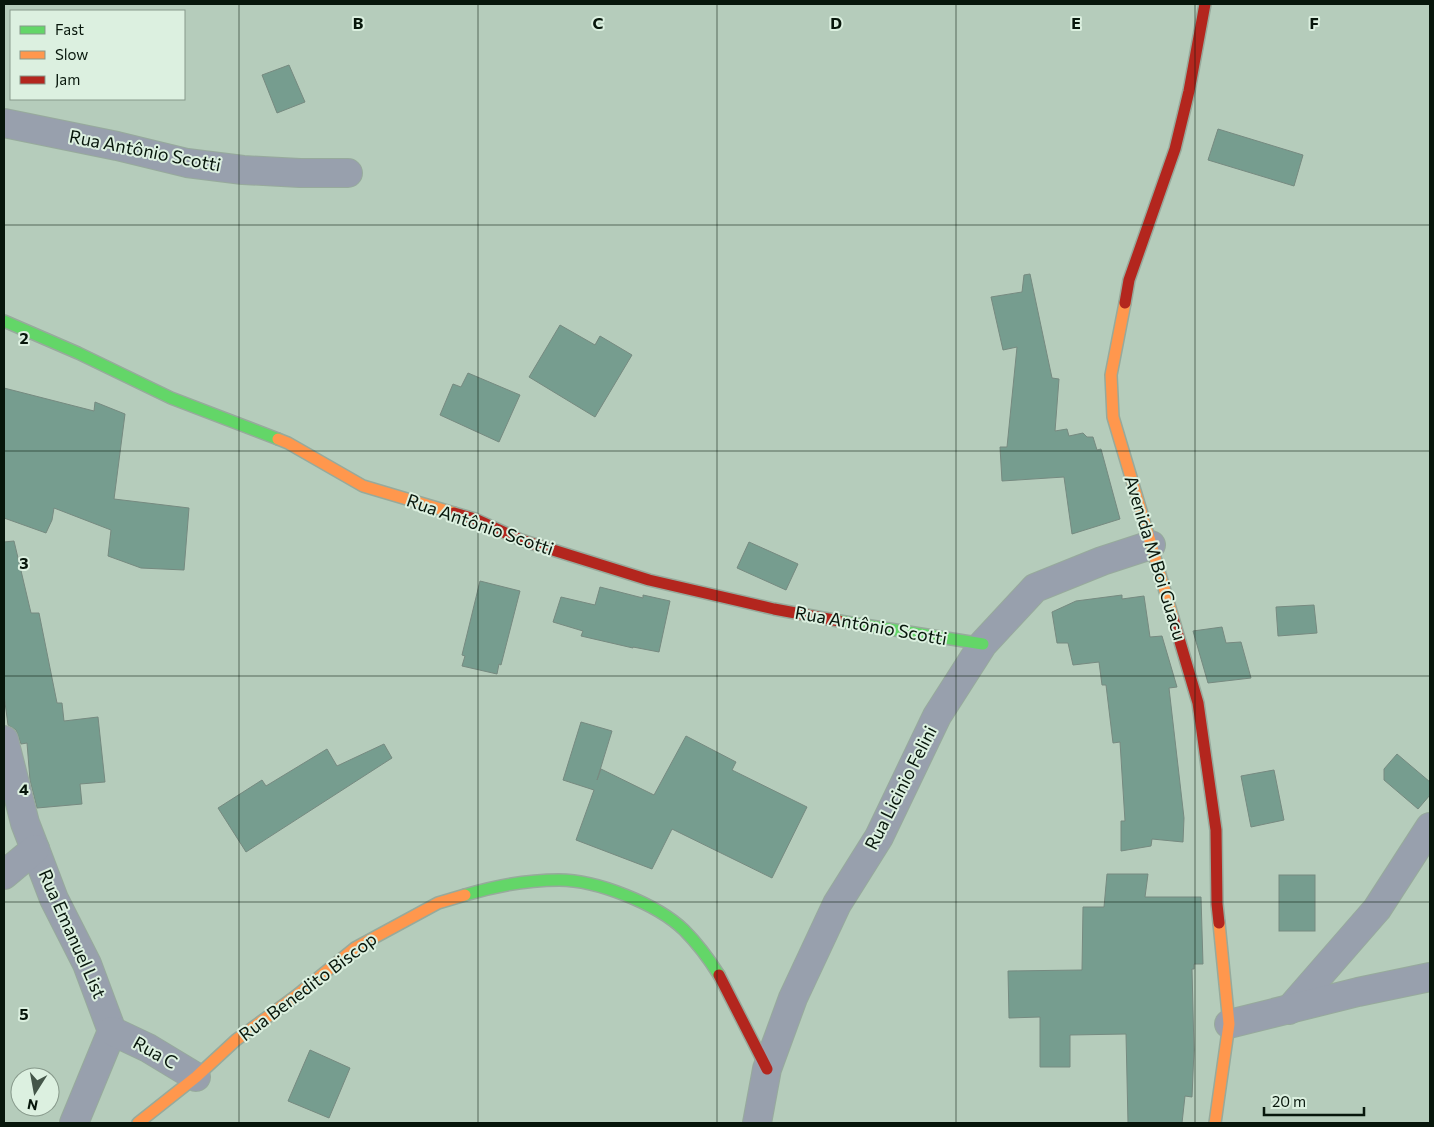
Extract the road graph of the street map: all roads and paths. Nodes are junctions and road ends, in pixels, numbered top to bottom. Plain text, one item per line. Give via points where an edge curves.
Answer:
1 (1206, 4) edge
2 (4, 122) edge
3 (348, 173) dead end
4 (4, 322) edge
5 (1151, 545) junction
6 (983, 644) junction
7 (4, 740) edge
8 (1430, 827) edge
9 (35, 849) junction
10 (4, 875) edge
11 (1430, 977) edge
12 (1289, 1010) junction
13 (1229, 1024) junction
14 (112, 1030) junction
15 (767, 1069) junction
16 (196, 1077) junction
17 (74, 1123) edge
18 (138, 1123) edge
19 (757, 1123) edge
20 (1215, 1123) edge

1 - 5 street, Avenida M Boi Guacu via 1176,150 1129,280 1111,375 1113,417
2 - 3 street, Rua Antônio Scotti via 187,163 243,170
4 - 6 street, Rua Antônio Scotti via 171,398 288,443 363,486 475,519 521,540 649,580 774,609
5 - 6 street, Rua Licinio Felini via 1035,588
5 - 13 street, Avenida M Boi Guacu via 1198,703 1216,830 1217,904
6 - 15 street, Rua Licinio Felini via 937,716 879,837 837,904 793,998
7 - 9 street, Rua Emanuel List via 25,823
8 - 12 street via 1377,909
9 - 10 street
9 - 14 street, Rua Emanuel List via 54,899 87,964
11 - 12 street
12 - 13 street
13 - 20 street, Avenida M Boi Guacu
14 - 16 street, Rua C
14 - 17 street
15 - 16 street, Rua Benedito Biscop via 722,980 704,952 683,929 656,909 630,897 588,884 560,880 480,890 438,903 397,924 355,948 236,1040
15 - 19 street, Rua Licinio Felini
16 - 18 street, Rua Benedito Biscop

